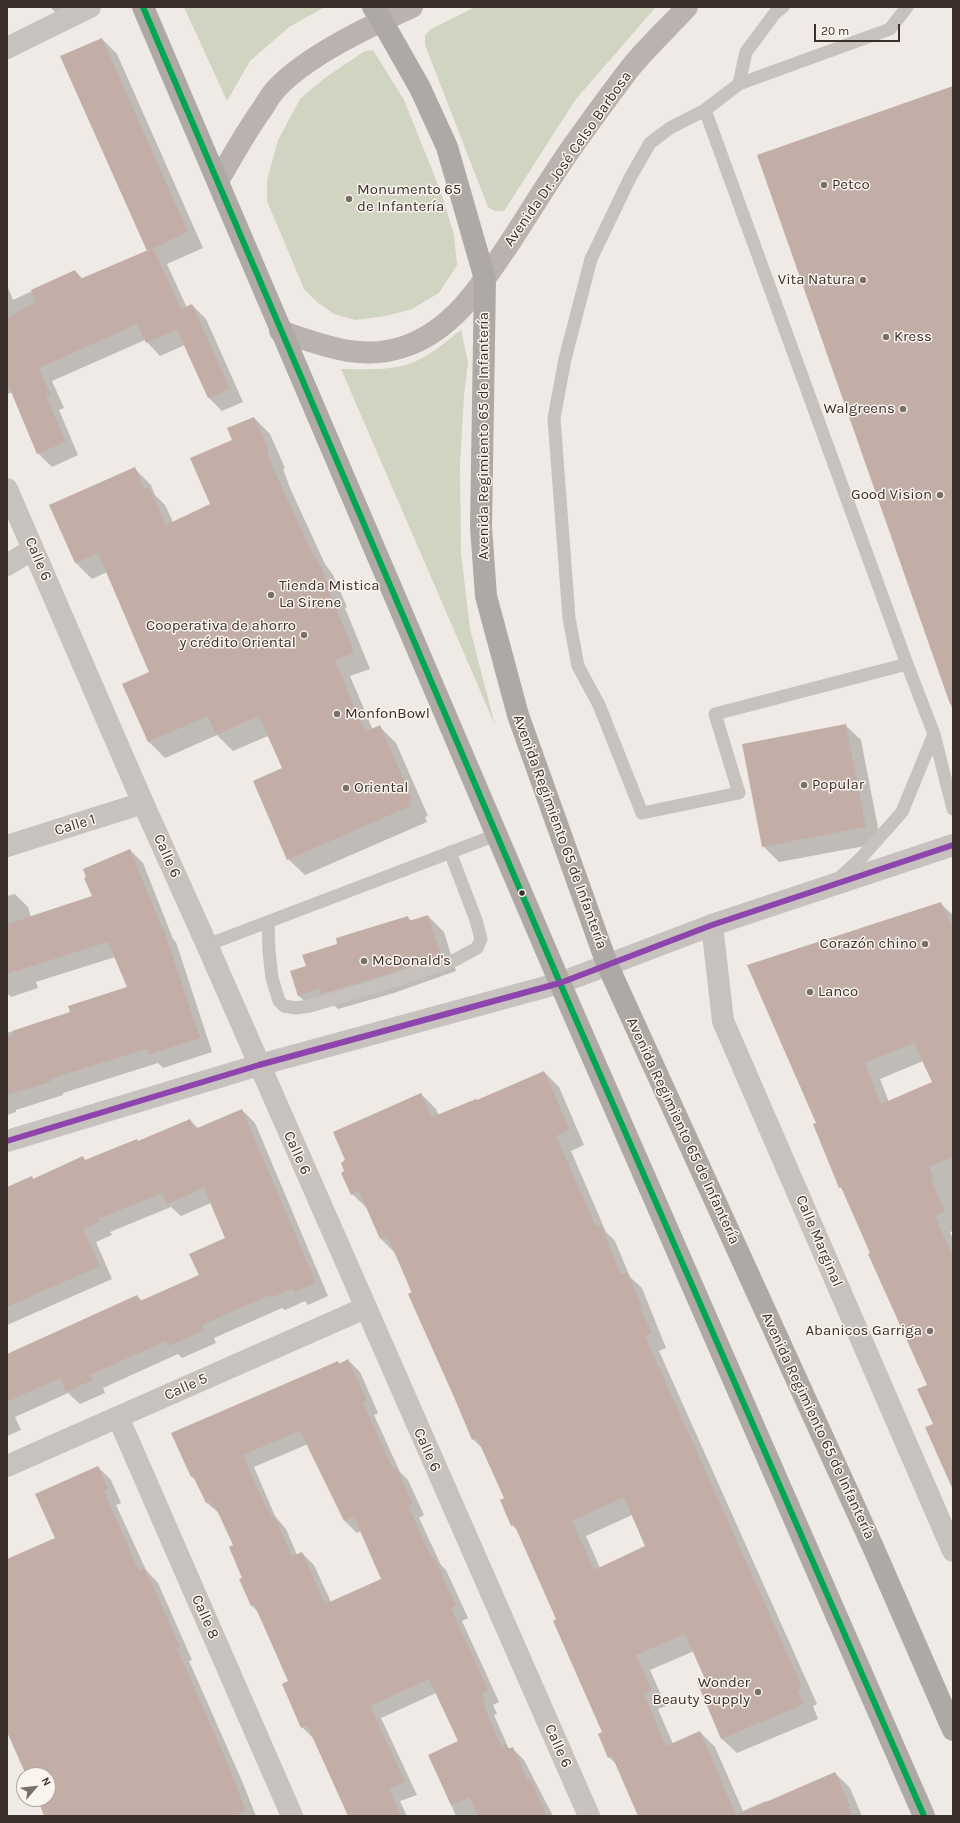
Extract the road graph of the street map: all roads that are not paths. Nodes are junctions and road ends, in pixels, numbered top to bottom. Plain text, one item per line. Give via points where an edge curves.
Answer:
1 (90, 7) edge
2 (143, 7) edge
3 (412, 7) edge
4 (687, 7) edge
5 (783, 7) edge
6 (907, 7) edge
7 (378, 14) edge
8 (7, 48) edge
9 (739, 84) junction
10 (705, 110) junction
11 (218, 180) junction
12 (485, 279) junction
13 (280, 331) junction
14 (7, 489) edge
15 (33, 550) junction
16 (7, 565) edge
17 (907, 664) junction
18 (934, 734) junction
19 (143, 804) junction
20 (953, 809) edge
21 (496, 834) junction
22 (7, 846) edge
23 (953, 846) edge
24 (450, 852) junction
25 (830, 886) junction
26 (268, 922) junction
27 (712, 925) junction
28 (207, 945) junction
29 (607, 964) junction
30 (560, 983) junction
31 (259, 1065) junction
32 (7, 1141) edge
33 (365, 1308) junction
34 (118, 1417) junction
35 (7, 1466) edge
36 (953, 1551) edge
37 (953, 1730) edge
38 (292, 1816) edge
39 (589, 1816) edge
40 (924, 1816) edge

1 - 8 street
2 - 11 highway
3 - 7 main road
4 - 12 main road, Avenida Dr. José Celso Barbosa via 623,78 570,150
5 - 9 lane via 775,13 746,52
6 - 9 lane via 890,29
7 - 11 main road via 293,72 276,89 249,127
7 - 12 highway, Avenida Regimiento 65 de Infantería via 420,88 447,147
9 - 10 lane
10 - 17 lane
10 - 17 lane via 670,128 650,143 630,178 591,259 565,359 554,418 569,618 578,666 599,705 642,813 739,793 715,714
11 - 13 highway
12 - 13 main road, Avenida Dr. José Celso Barbosa via 469,302 454,317 406,346 364,353 333,349
12 - 29 highway, Avenida Regimiento 65 de Infantería via 481,527 486,596 518,715
13 - 21 highway
14 - 15 street, Calle 6
15 - 16 street
15 - 19 street, Calle 6
17 - 18 lane
18 - 20 lane
18 - 25 lane via 902,812 862,857
19 - 22 street, Calle 1
19 - 28 street, Calle 6
21 - 24 lane
21 - 30 highway
23 - 25 street
24 - 26 lane
24 - 26 lane via 481,939 478,948 455,960 310,1006 284,1006 272,978
25 - 27 street
26 - 28 lane
27 - 29 street
27 - 36 street, Calle Marginal via 723,1021
28 - 31 street, Calle 6
29 - 30 street
29 - 37 highway, Avenida Regimiento 65 de Infantería via 873,1547
30 - 31 street
30 - 40 highway
31 - 32 street
31 - 33 street, Calle 6
33 - 34 street, Calle 5
33 - 39 street, Calle 6
34 - 35 street, Calle 5
34 - 38 street, Calle 8

